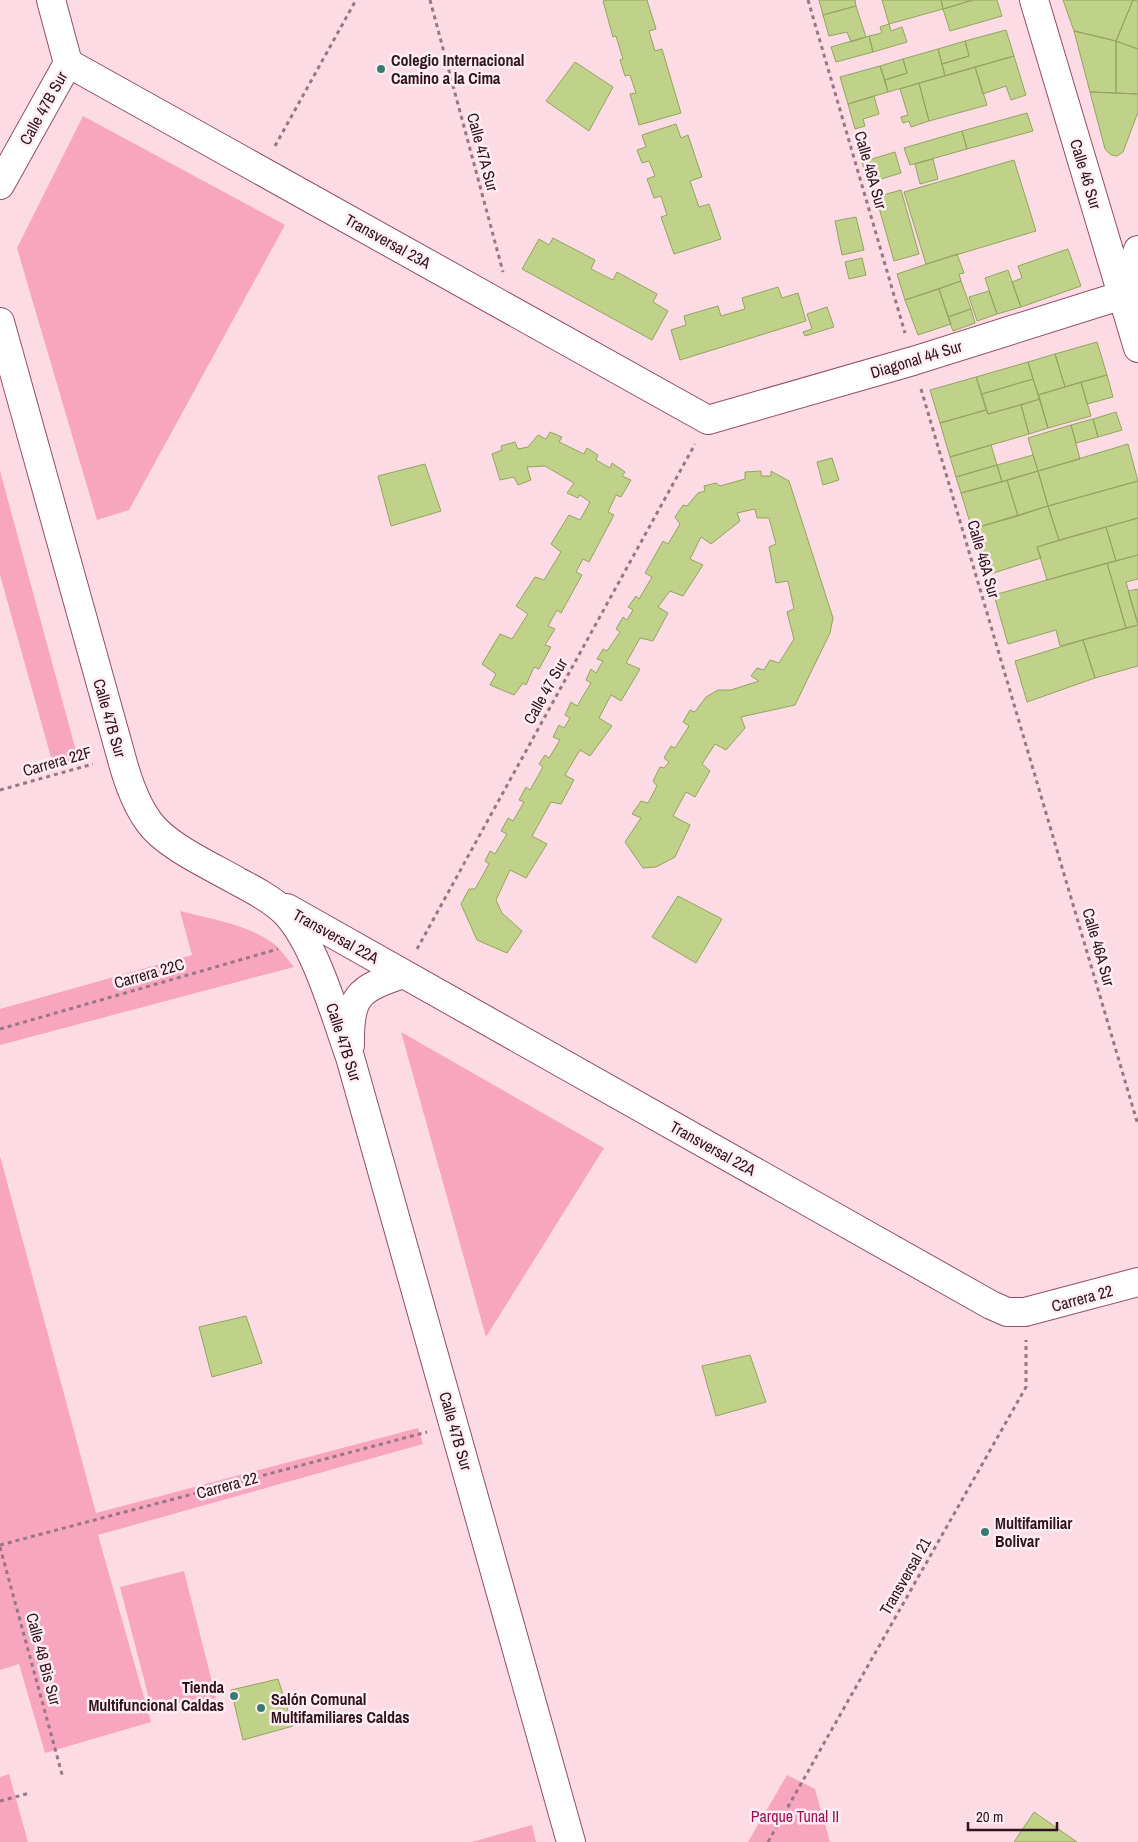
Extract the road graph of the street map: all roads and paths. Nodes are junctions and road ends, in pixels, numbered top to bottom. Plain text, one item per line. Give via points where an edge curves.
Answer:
1 (51, 0) edge
2 (356, 0) edge
3 (430, 0) edge
4 (808, 0) edge
5 (1034, 0) edge
6 (68, 63) junction
7 (261, 170) junction
8 (0, 184) edge
9 (1138, 250) edge
10 (1130, 296) edge
11 (513, 311) junction
12 (0, 322) edge
13 (1138, 348) edge
14 (913, 361) junction
15 (708, 420) junction
16 (121, 756) junction
17 (0, 790) edge
18 (268, 898) junction
19 (306, 941) junction
20 (403, 974) junction
21 (0, 1029) edge
22 (350, 1057) junction
23 (1138, 1125) edge
24 (1138, 1282) edge
25 (1025, 1312) junction
26 (454, 1425) junction
27 (0, 1546) edge
28 (63, 1778) dead end
29 (30, 1792) dead end
30 (0, 1801) edge
31 (571, 1842) edge
32 (768, 1842) edge

1 - 6 street, Calle 47B Sur
2 - 7 path
3 - 11 path, Calle 47A Sur
4 - 14 path, Calle 46A Sur
5 - 10 street, Calle 46 Sur
6 - 7 street, Transversal 23A
6 - 8 street, Calle 47B Sur
7 - 11 street, Transversal 23A
9 - 10 street
10 - 13 street, Calle 46 Sur
10 - 14 street, Diagonal 44 Sur
11 - 15 street, Transversal 23A
12 - 16 street, Calle 47B Sur
14 - 15 street, Diagonal 44 Sur
14 - 23 path, Calle 46A Sur
15 - 20 path, Calle 47 Sur
16 - 17 path, Carrera 22F
16 - 18 street, Calle 47B Sur via 137,804 150,824 168,841
18 - 19 street, Calle 47B Sur via 294,923
18 - 20 street, Transversal 22A
19 - 21 path, Carrera 22C
19 - 22 street, Calle 47B Sur
20 - 22 street, Transversal 22A via 377,983 354,1004
20 - 25 street, Transversal 22A via 991,1305 1007,1312
22 - 26 street, Calle 47B Sur
24 - 25 street, Carrera 22
25 - 32 path, Transversal 21 via 1026,1387
26 - 27 path, Carrera 22
26 - 31 street, Calle 47B Sur
27 - 28 path, Calle 48 Bis Sur
29 - 30 path

